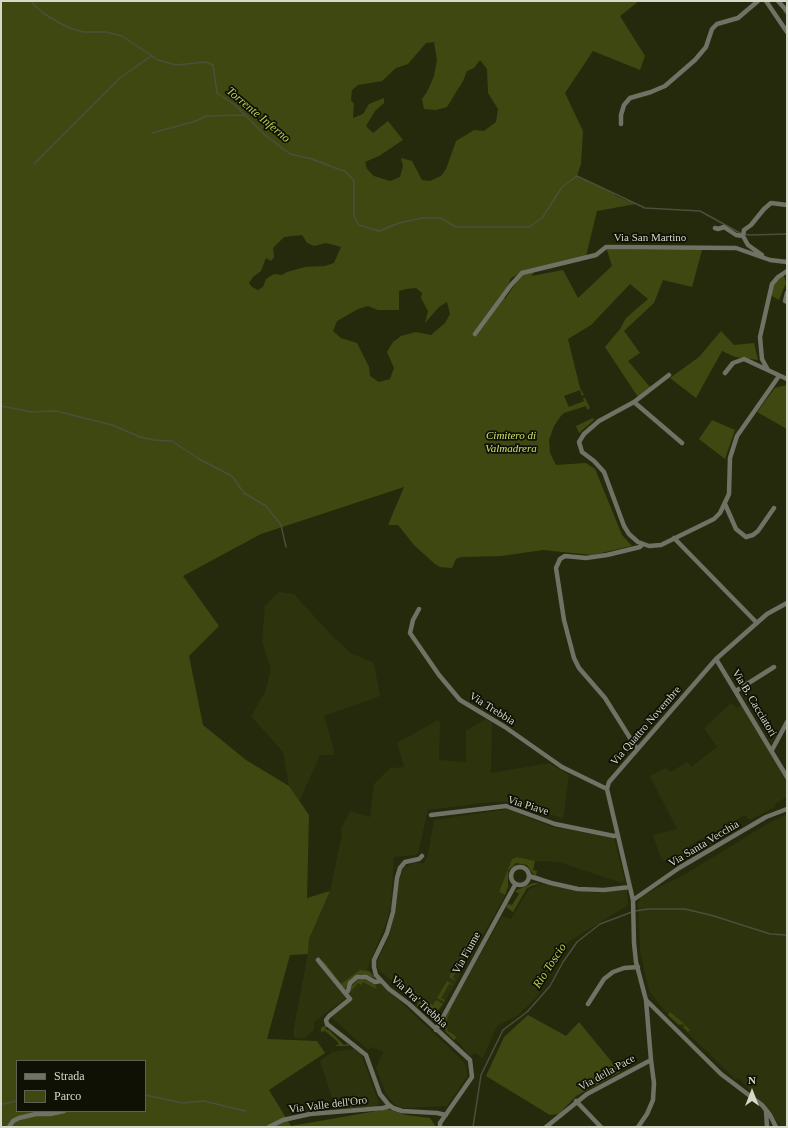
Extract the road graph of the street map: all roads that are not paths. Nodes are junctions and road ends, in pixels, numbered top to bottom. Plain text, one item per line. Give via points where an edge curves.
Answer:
1 (758, 1) edge
2 (766, 1) edge
3 (778, 1) edge
4 (787, 11) edge
5 (787, 32) edge
6 (621, 124) dead end
7 (787, 205) edge
8 (715, 228) dead end
9 (744, 234) junction
10 (765, 258) junction
11 (787, 262) edge
12 (787, 271) edge
13 (787, 294) edge
14 (787, 302) edge
15 (475, 334) dead end
16 (762, 359) junction
17 (754, 364) junction
18 (768, 370) junction
19 (725, 374) dead end
20 (669, 375) dead end
21 (779, 376) junction
22 (787, 379) edge
23 (634, 402) junction
24 (682, 443) dead end
25 (725, 504) junction
26 (774, 508) dead end
27 (674, 538) junction
28 (643, 544) junction
29 (787, 603) edge
30 (419, 609) dead end
31 (757, 623) junction
32 (716, 659) junction
33 (774, 667) dead end
34 (736, 691) junction
35 (787, 722) edge
36 (637, 749) junction
37 (772, 750) junction
38 (787, 777) edge
39 (607, 789) junction
40 (787, 809) edge
41 (431, 815) dead end
42 (618, 835) junction
43 (422, 856) dead end
44 (529, 876) junction
45 (515, 885) junction
46 (630, 887) junction
47 (633, 900) junction
48 (318, 960) dead end
49 (638, 967) junction
50 (381, 981) junction
51 (348, 991) dead end
52 (646, 1000) junction
53 (588, 1004) dead end
54 (436, 1030) junction
55 (651, 1060) junction
56 (576, 1101) junction
57 (390, 1106) junction
58 (766, 1110) junction
59 (59, 1112) edge
60 (446, 1115) junction
61 (9, 1127) edge
62 (269, 1127) edge
63 (440, 1127) edge
64 (546, 1127) edge
65 (601, 1127) edge
66 (638, 1127) edge
67 (767, 1127) edge
68 (776, 1127) edge

1 - 6 street via 738,18 716,24 706,47 665,86 630,98 624,105
2 - 5 street
3 - 4 street
7 - 9 street via 771,203
8 - 9 street via 724,227 736,235
9 - 10 street via 750,248
10 - 11 street, Via San Martino
10 - 15 street, Via San Martino via 736,248 606,247 596,255 518,276
12 - 16 street via 772,284 760,337
13 - 14 street
16 - 17 street
16 - 18 street
17 - 18 street
17 - 19 street via 744,359 738,360
18 - 21 street
20 - 23 street
21 - 22 street
21 - 25 street via 737,436 730,458 729,494
23 - 24 street
23 - 28 street via 599,421 581,438 579,446 604,472 624,526 629,534
25 - 26 street via 736,529 746,537 758,531
25 - 27 street via 714,519
27 - 28 street via 660,545
27 - 31 street
28 - 36 street via 607,555 586,558 565,556 560,559 556,568 564,620 574,658 579,668 605,698
29 - 31 street, Via Quattro Novembre
30 - 39 street, Via Trebbia via 410,633 460,700 505,727 562,767
31 - 32 street, Via Quattro Novembre
32 - 34 street, Via B. Cacciatori
32 - 36 street, Via Quattro Novembre
33 - 34 street
34 - 37 street, Via B. Cacciatori
35 - 37 street
36 - 39 street, Via Quattro Novembre via 609,782
37 - 38 street, Via B. Cacciatori
39 - 42 street
40 - 47 street, Via Santa Vecchia via 766,817 679,868
41 - 42 street, Via Piave via 506,806 555,824
42 - 46 street
43 - 50 street, Via Pra' Trebbia via 405,862 400,868 387,933 374,960 376,975
44 - 45 street via 526,883
44 - 45 street via 526,869 513,869 510,876
44 - 46 street via 578,889
45 - 54 street, Via Fiume
46 - 47 street
47 - 49 street, Via della Pace via 634,943
48 - 57 street via 350,998 329,1016 327,1024 366,1055 380,1094
49 - 52 street, Via della Pace
49 - 53 street via 624,968 604,978
50 - 51 street via 357,977 350,983
50 - 54 street, Via Pra' Trebbia
52 - 55 street, Via della Pace
52 - 58 street via 721,1074
54 - 60 street, Via Pra' Trebbia via 470,1060 472,1077
55 - 56 street, Via della Pace
55 - 66 street via 653,1100 648,1114
56 - 64 street, Via della Pace
56 - 65 street
57 - 60 street via 402,1111
57 - 62 street, Via Valle dell'Oro via 310,1114 283,1120
58 - 67 street
58 - 68 street
59 - 61 street via 19,1118 13,1120
60 - 63 street, Via Pra' Trebbia

